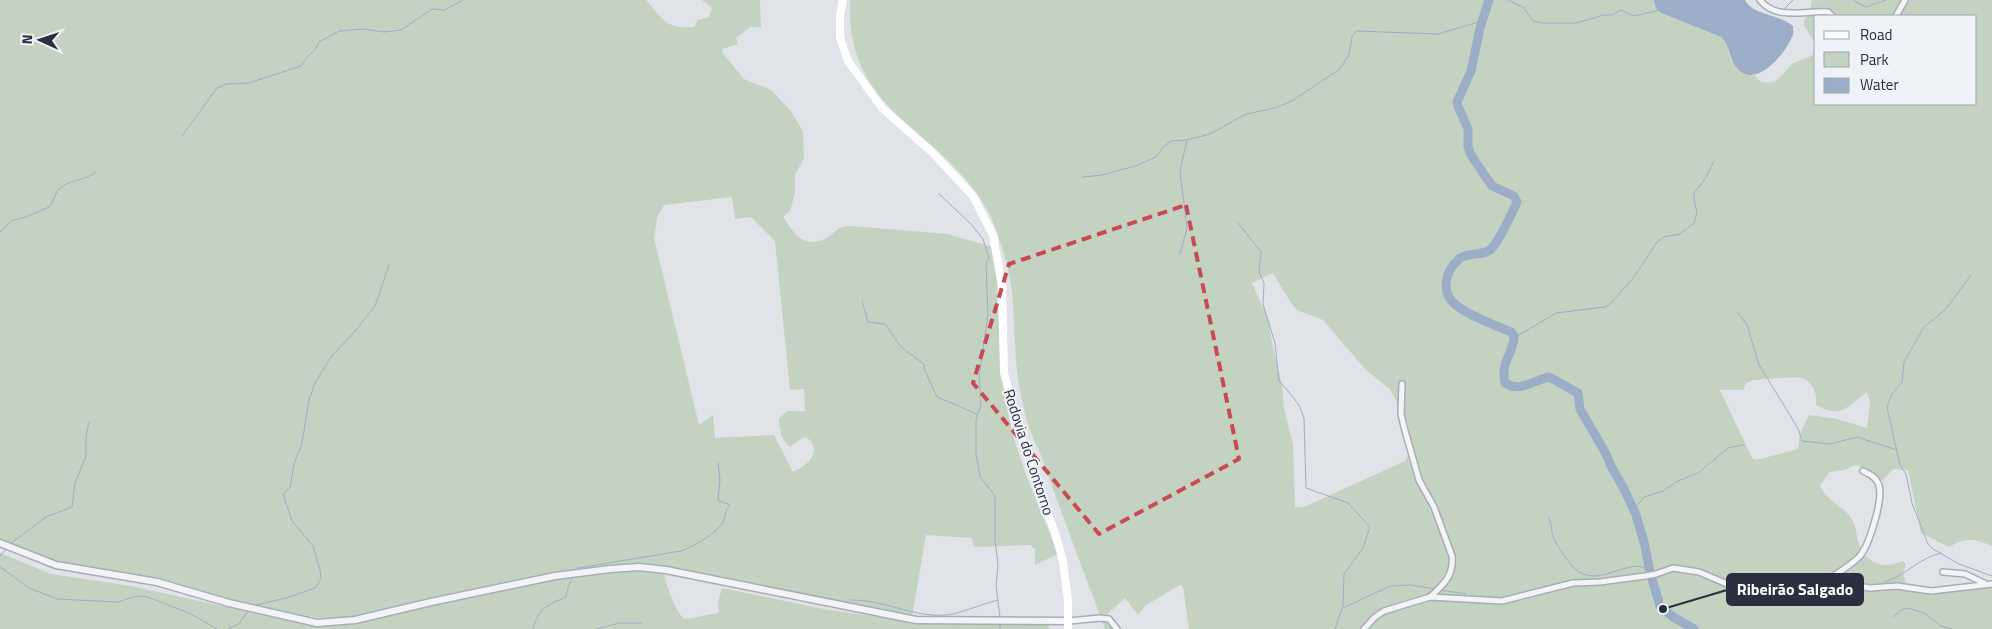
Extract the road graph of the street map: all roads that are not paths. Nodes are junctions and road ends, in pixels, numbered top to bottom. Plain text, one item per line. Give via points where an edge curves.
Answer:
1 (843, 0) edge
2 (1760, 0) edge
3 (1905, 0) edge
4 (1831, 15) edge
5 (1897, 15) edge
6 (1402, 384) dead end
7 (1863, 471) dead end
8 (0, 543) edge
9 (1943, 572) dead end
10 (1827, 581) junction
11 (1984, 583) junction
12 (1992, 584) edge
13 (1430, 598) junction
14 (1068, 625) edge
15 (1117, 629) edge
16 (1364, 629) edge

1 - 14 main road, Rodovia do Contorno via 840,38 848,61 882,108 933,153 973,196 992,235 1002,286 1004,373 1025,450 1063,561
2 - 4 street via 1774,10 1798,14 1821,11
3 - 5 street
6 - 13 street via 1401,414 1419,480 1434,507 1452,556 1449,577
7 - 10 street via 1878,481 1880,489 1875,522 1858,558
8 - 14 street via 56,565 157,582 317,623 355,620 555,576 640,567 916,620
9 - 11 street via 1965,574
10 - 11 street via 1870,588 1897,586 1931,591
10 - 13 street via 1757,592 1739,589 1682,568 1645,576 1574,583 1502,601
11 - 12 street
13 - 16 street via 1384,611
14 - 15 street via 1100,618 1109,619

